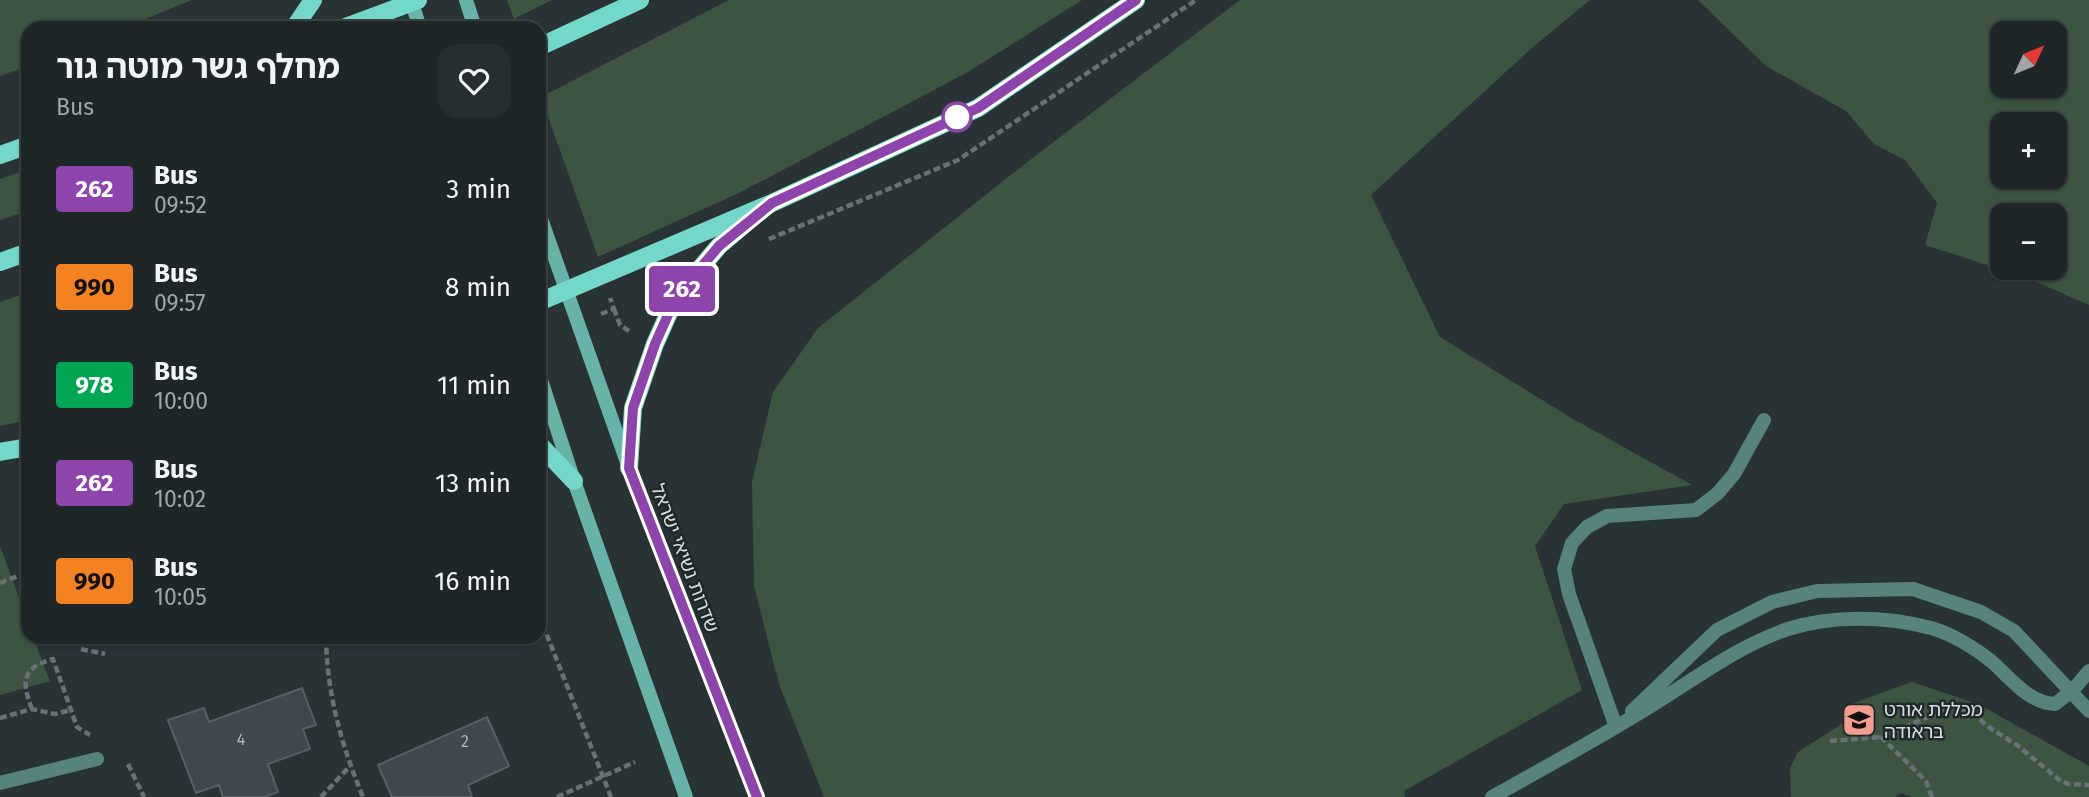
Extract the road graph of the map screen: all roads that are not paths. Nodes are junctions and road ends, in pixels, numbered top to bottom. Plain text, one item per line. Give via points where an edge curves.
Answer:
1 (313, 0) edge
2 (466, 0) edge
3 (640, 0) edge
4 (1136, 0) edge
5 (413, 1) edge
6 (299, 21) edge
7 (361, 21) edge
8 (418, 21) edge
9 (473, 21) edge
10 (546, 44) edge
11 (21, 148) edge
12 (0, 155) edge
13 (772, 203) junction
14 (546, 231) edge
15 (21, 254) edge
16 (0, 262) edge
17 (567, 291) junction
18 (546, 299) edge
19 (546, 395) edge
20 (1764, 420) dead end
21 (21, 448) edge
22 (546, 451) edge
23 (0, 452) edge
24 (629, 468) junction
25 (574, 481) junction
26 (2089, 671) edge
27 (2071, 691) junction
28 (2089, 711) edge
29 (1616, 727) junction
30 (97, 759) dead end
31 (0, 783) edge
32 (687, 797) edge
33 (757, 797) edge
34 (1492, 797) edge

1 - 6 main road
2 - 9 main road
3 - 10 main road
4 - 13 main road via 978,108
5 - 7 main road
5 - 8 main road
11 - 12 main road
13 - 17 main road
13 - 24 main road via 719,246 676,297 633,408
14 - 17 main road, שדרות נשיאי ישראל
15 - 16 main road
17 - 18 main road
17 - 24 main road, שדרות נשיאי ישראל
19 - 25 main road
20 - 29 street via 1734,474 1696,509 1607,516 1587,527 1572,543 1564,569 1569,594
21 - 23 main road
22 - 25 main road
24 - 33 main road, שדרות נשיאי ישראל
25 - 32 main road
26 - 27 street
27 - 28 street
27 - 29 street via 2055,704 2042,704 1989,660 1932,628 1879,619 1828,621 1788,629 1737,653
27 - 29 street via 2014,631 1951,600 1913,589 1817,591 1772,602 1717,630
29 - 34 street
30 - 31 street

